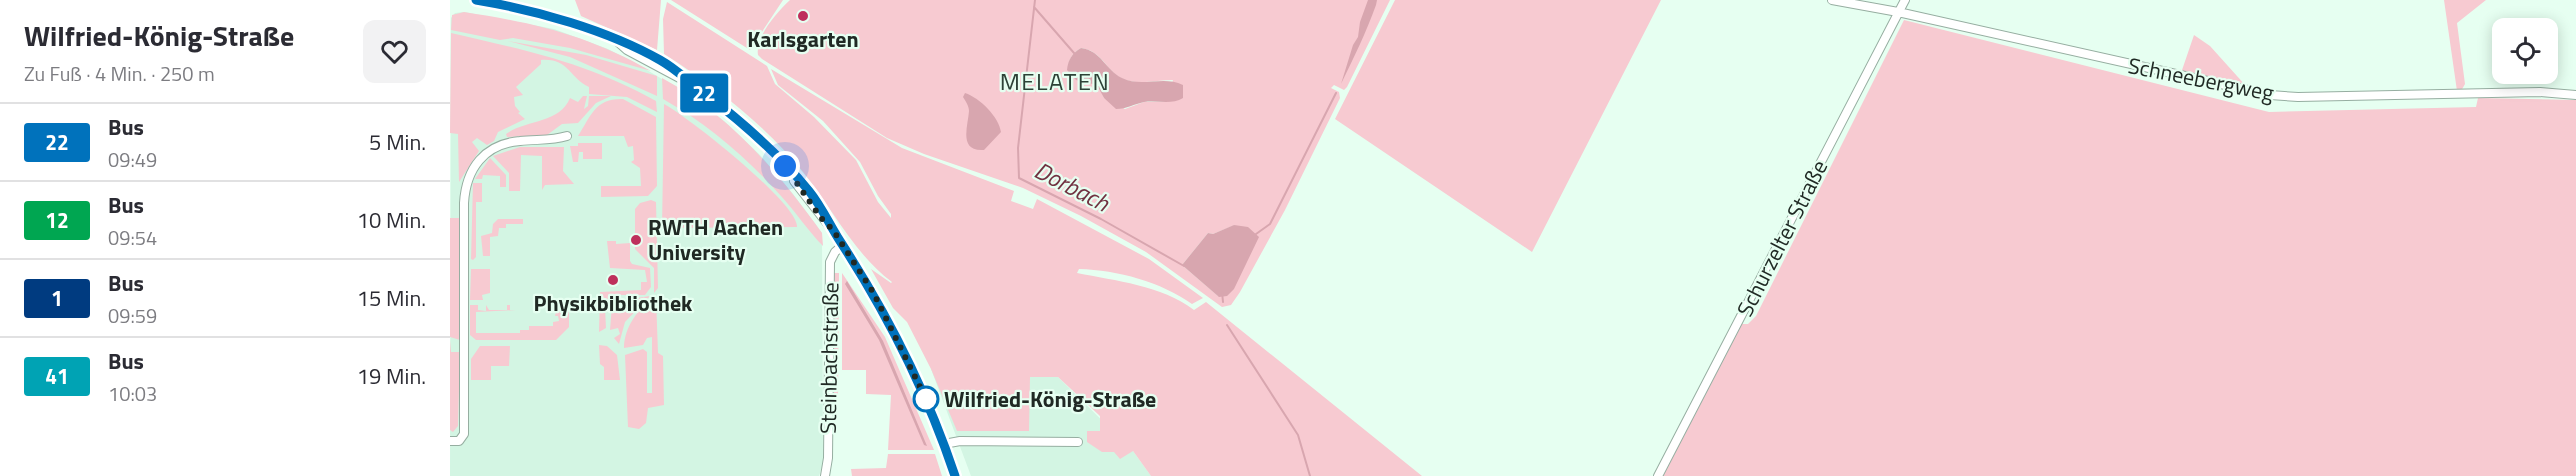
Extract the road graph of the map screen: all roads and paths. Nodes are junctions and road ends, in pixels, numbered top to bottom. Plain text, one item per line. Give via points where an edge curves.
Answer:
1 (476, 0) edge
2 (1832, 0) edge
3 (1905, 0) edge
4 (1898, 12) junction
5 (2576, 95) edge
6 (567, 135) dead end
7 (843, 245) junction
8 (450, 441) edge
9 (1078, 442) dead end
10 (944, 444) junction
11 (825, 476) edge
12 (955, 476) edge
13 (1658, 476) edge

1 - 7 street via 562,20 626,43 659,60 754,134 785,166
2 - 4 street, Schneebergweg
3 - 4 street, Schurzelter Straße
4 - 5 street, Schneebergweg via 2270,95
4 - 13 street, Schurzelter Straße
6 - 8 street via 495,146 477,161 467,179 464,434 459,441
7 - 10 street via 897,336
7 - 11 street, Steinbachstraße via 830,262
9 - 10 street
10 - 12 street

